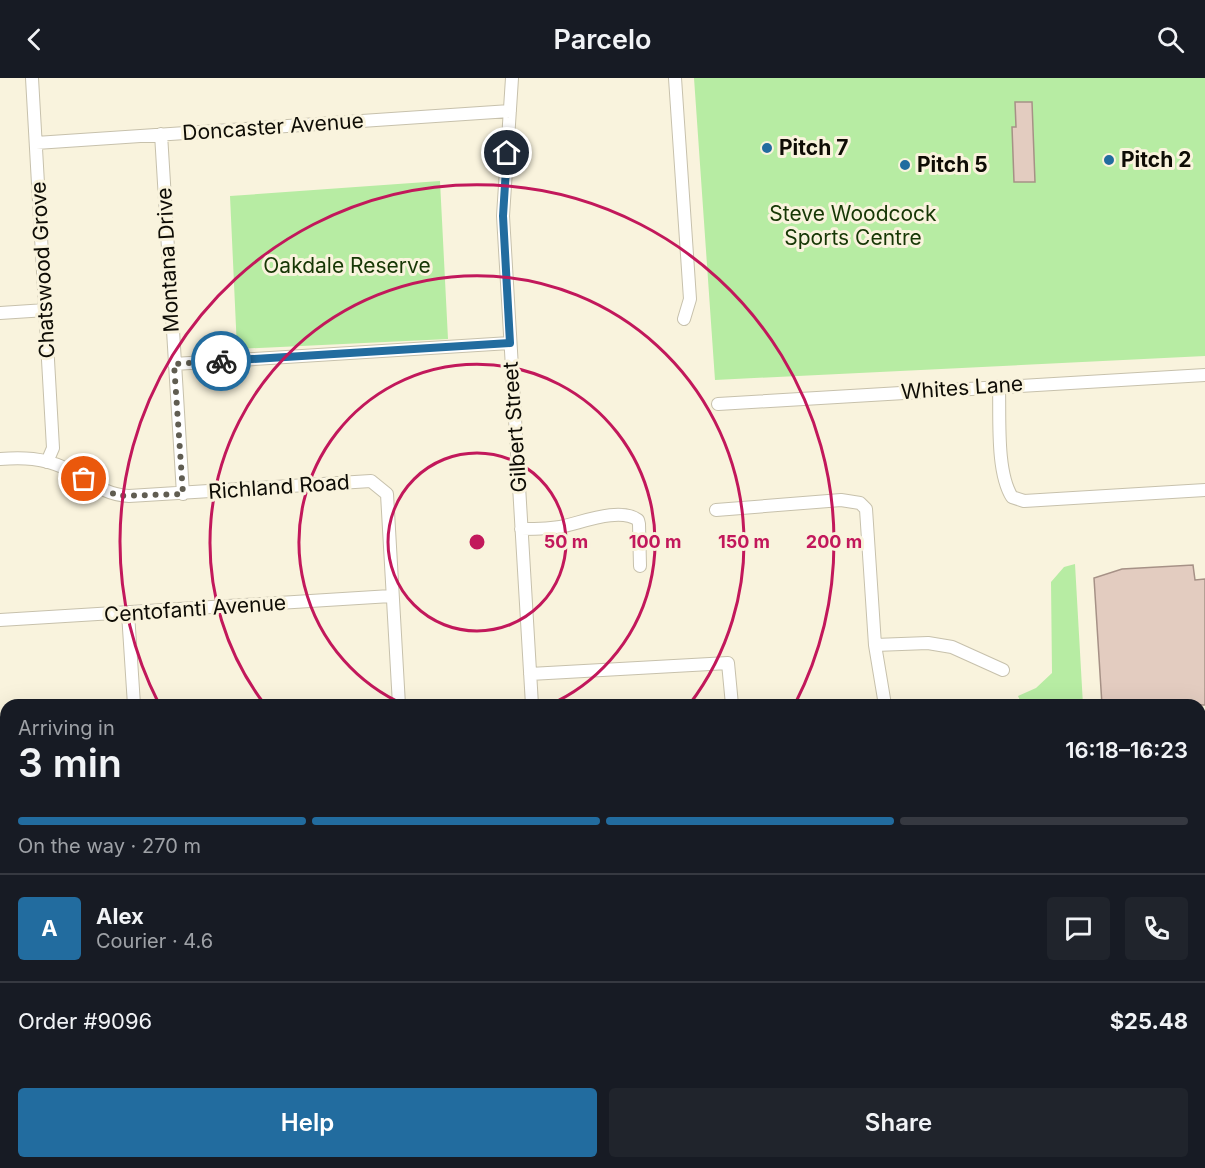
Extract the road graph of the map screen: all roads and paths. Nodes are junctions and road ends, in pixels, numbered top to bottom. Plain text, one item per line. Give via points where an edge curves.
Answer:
1 (32, 78) edge
2 (512, 78) edge
3 (675, 78) edge
4 (510, 111) junction
5 (161, 134) junction
6 (36, 142) junction
7 (46, 310) junction
8 (0, 313) edge
9 (684, 319) dead end
10 (510, 343) junction
11 (174, 364) junction
12 (1205, 375) edge
13 (999, 386) junction
14 (718, 404) dead end
15 (0, 459) edge
16 (47, 462) junction
17 (1205, 490) edge
18 (183, 494) junction
19 (716, 510) dead end
20 (521, 529) junction
21 (640, 566) dead end
22 (391, 596) junction
23 (128, 613) junction
24 (0, 620) edge
25 (875, 645) junction
26 (1003, 670) dead end
27 (530, 674) junction
28 (134, 699) edge
29 (399, 699) edge
30 (532, 699) edge
31 (731, 699) edge
32 (884, 699) edge

1 - 6 street, Chatswood Grove
2 - 4 street, Gilbert Street
3 - 9 street via 690,299
4 - 5 street, Doncaster Avenue
4 - 10 street, Gilbert Street via 503,216
5 - 6 street, Doncaster Avenue
5 - 11 street, Montana Drive
6 - 7 street, Chatswood Grove
7 - 8 street
7 - 16 street, Chatswood Grove via 53,448
10 - 11 street
10 - 20 street, Gilbert Street
11 - 18 street, Montana Drive
12 - 13 street, Whites Lane
13 - 14 street, Whites Lane
13 - 17 street via 1004,473 1012,498 1024,501
15 - 16 street, Richland Road via 33,458
16 - 18 street, Richland Road via 118,496
18 - 22 street, Richland Road via 371,481 387,494
19 - 25 street via 841,500 860,503 868,518
20 - 21 street via 562,527 596,517 634,517 639,524
20 - 27 street, Gilbert Street
22 - 23 street, Centofanti Avenue
22 - 29 street, Richland Road
23 - 24 street, Centofanti Avenue
23 - 28 street
25 - 26 street via 928,643 952,647
25 - 32 street
27 - 30 street, Gilbert Street
27 - 31 street via 728,663

